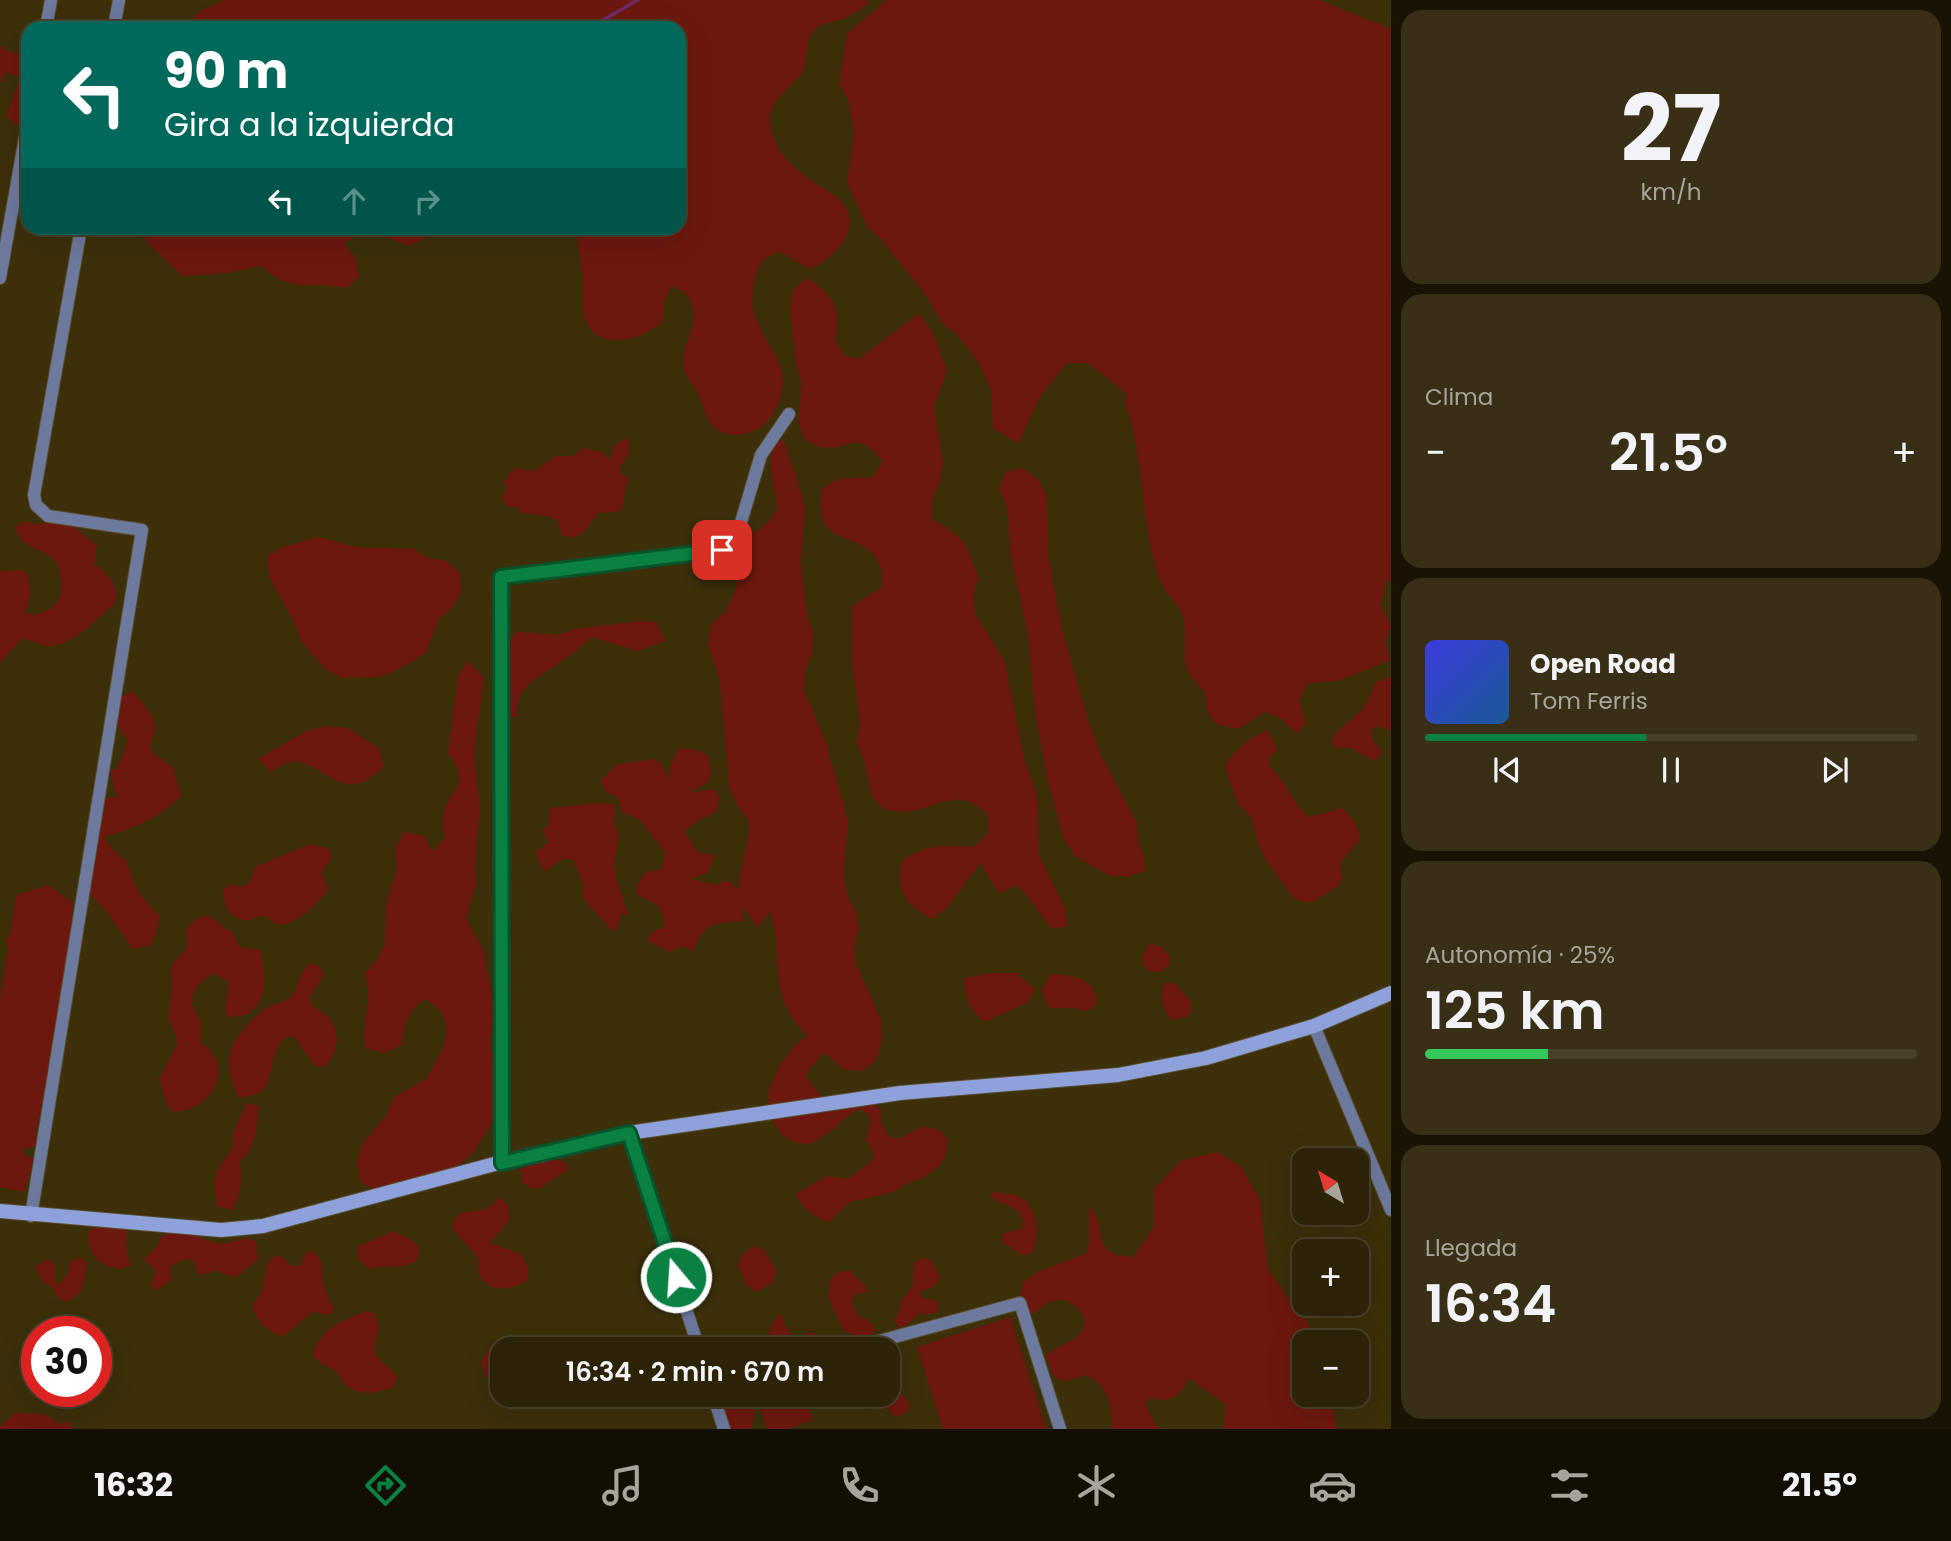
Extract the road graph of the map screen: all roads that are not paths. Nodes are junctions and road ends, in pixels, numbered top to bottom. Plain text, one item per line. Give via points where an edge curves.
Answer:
1 (51, 0) edge
2 (119, 0) edge
3 (47, 21) edge
4 (115, 21) edge
5 (21, 160) edge
6 (80, 235) edge
7 (0, 278) edge
8 (789, 414) dead end
9 (1391, 993) edge
10 (1314, 1026) junction
11 (629, 1133) junction
12 (502, 1163) junction
13 (1391, 1210) edge
14 (0, 1211) edge
15 (31, 1216) junction
16 (695, 1337) edge
17 (894, 1337) edge
18 (717, 1407) edge
19 (724, 1429) edge
20 (1060, 1429) edge

1 - 3 street
2 - 4 street
5 - 7 street
6 - 15 street via 34,495 36,505 48,516 142,530
8 - 12 street via 761,455 736,540 722,550 501,577
9 - 10 street
10 - 11 street via 1206,1058 1118,1075 900,1093
10 - 13 street
11 - 12 street
11 - 16 street
12 - 15 street via 263,1227 221,1230
14 - 15 street
17 - 20 street via 1020,1303
18 - 19 street

